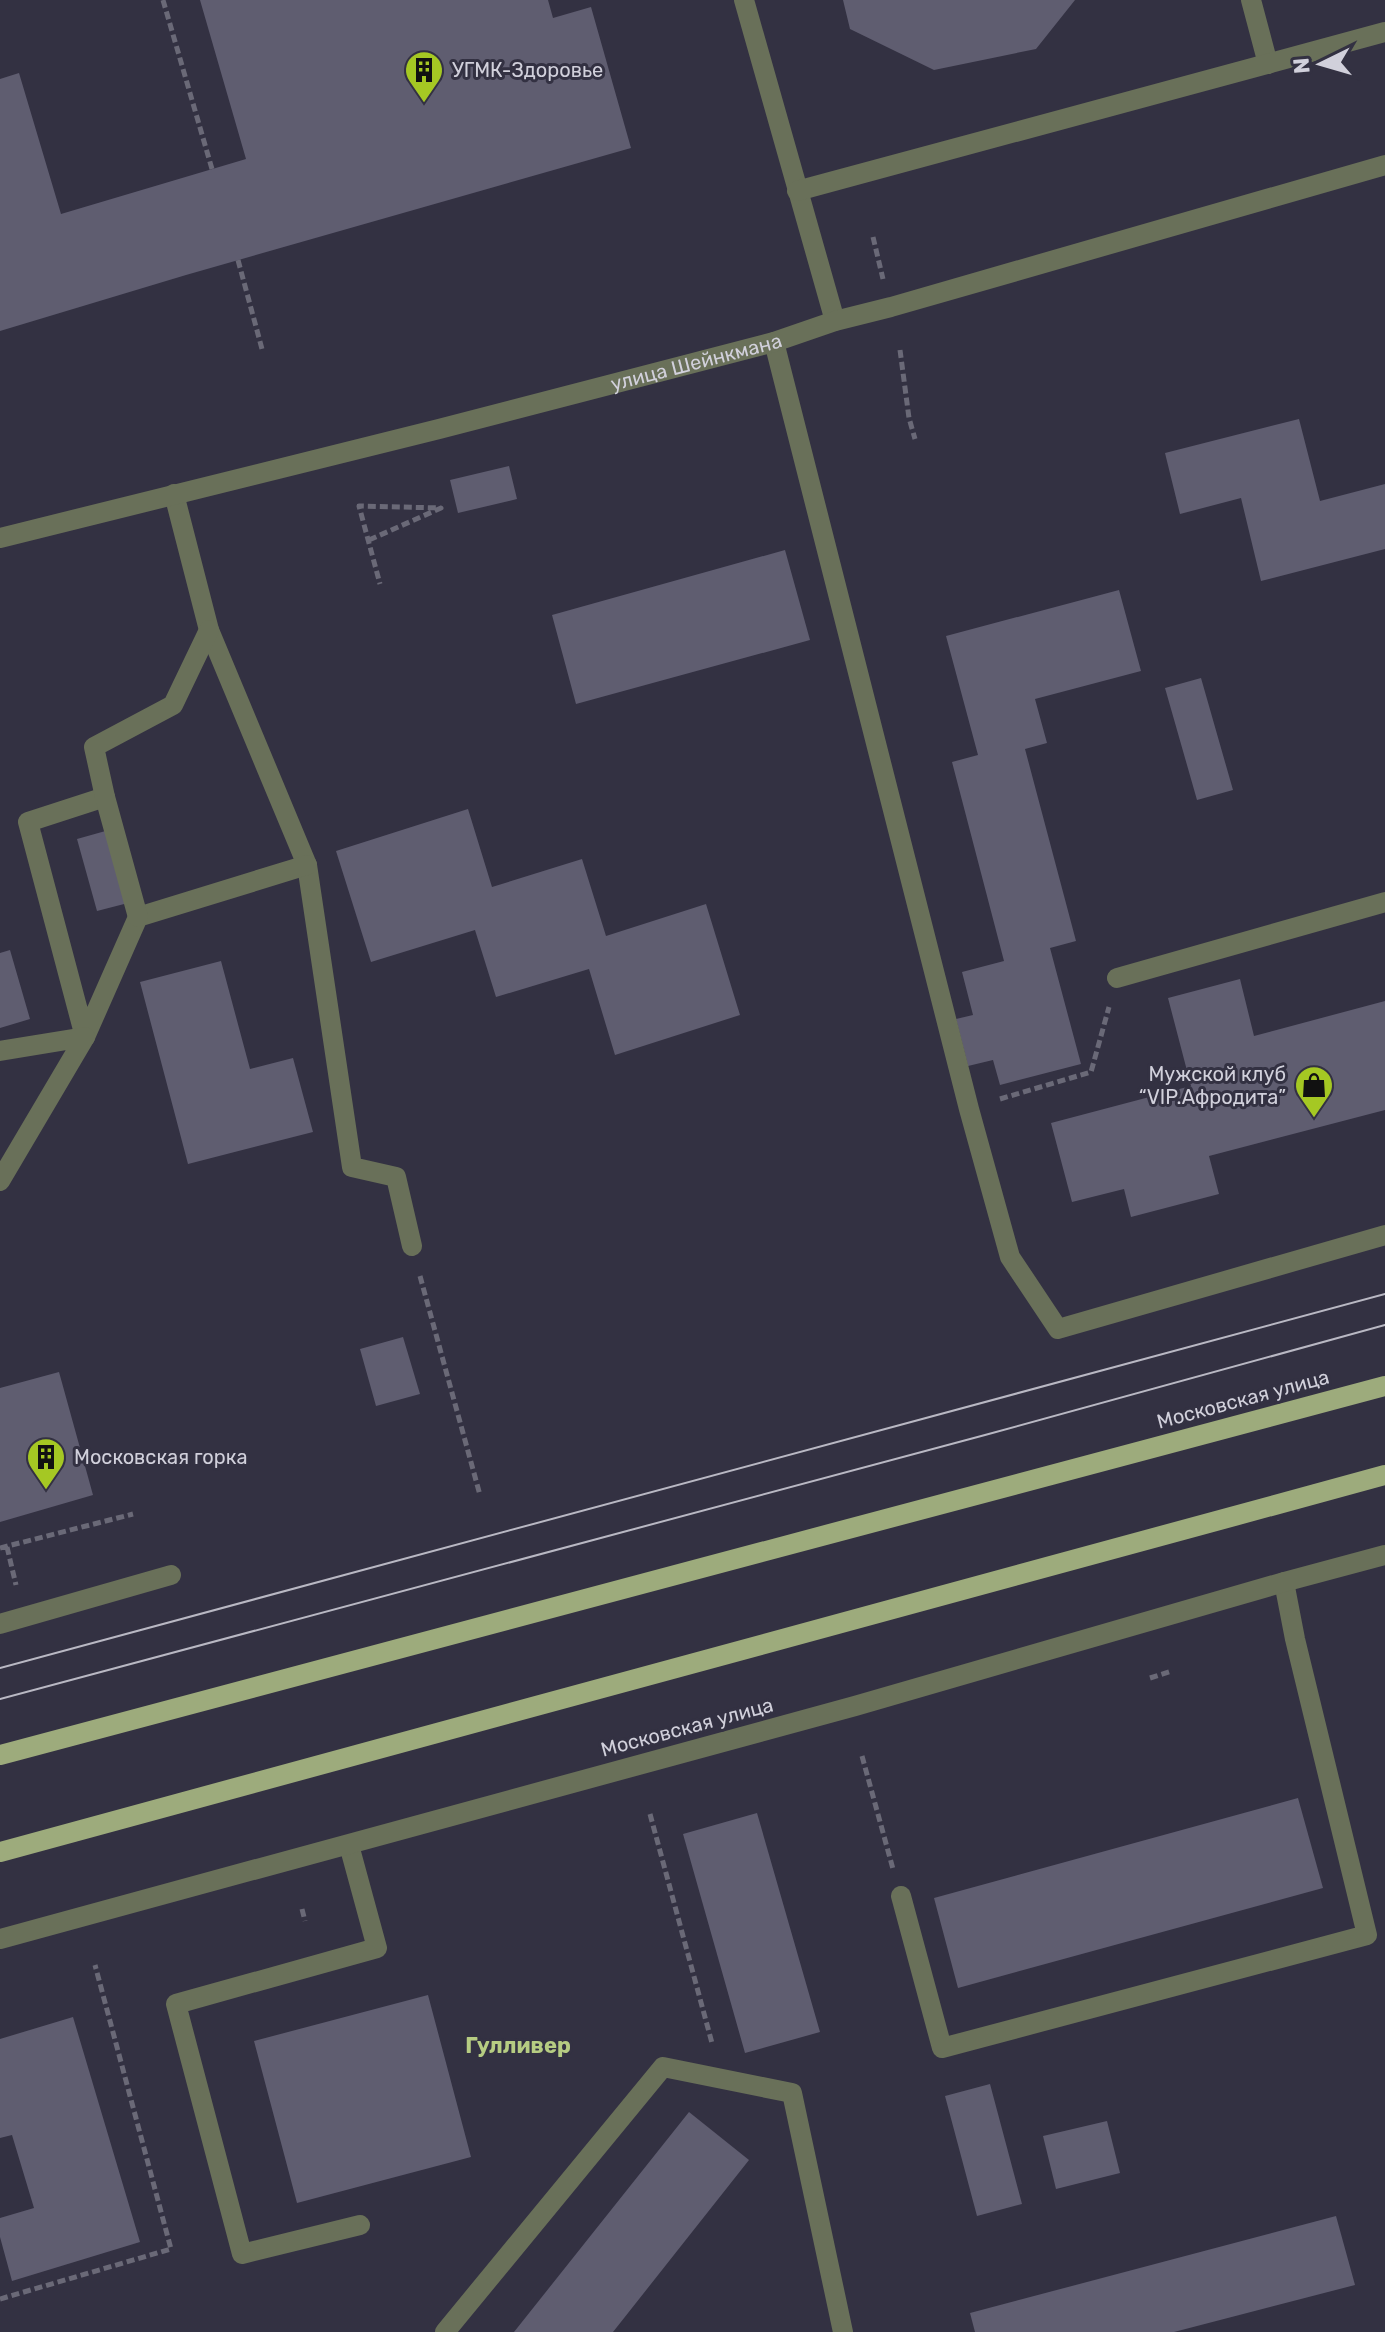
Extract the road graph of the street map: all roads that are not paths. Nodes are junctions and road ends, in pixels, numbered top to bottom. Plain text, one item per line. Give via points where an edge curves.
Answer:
1 (744, 0) edge
2 (1251, 0) edge
3 (1385, 32) edge
4 (1268, 64) junction
5 (1385, 165) edge
6 (797, 191) junction
7 (835, 321) junction
8 (774, 342) junction
9 (174, 494) junction
10 (0, 538) edge
11 (209, 630) junction
12 (105, 797) junction
13 (307, 865) junction
14 (1385, 902) edge
15 (138, 917) junction
16 (1117, 978) road end
17 (85, 1037) junction
18 (0, 1051) edge
19 (0, 1181) edge
20 (1385, 1235) edge
21 (412, 1246) road end
22 (1385, 1386) edge
23 (1385, 1475) edge
24 (1385, 1555) edge
25 (171, 1575) dead end
26 (1284, 1582) junction
27 (0, 1624) edge
28 (0, 1755) edge
29 (349, 1845) junction
30 (0, 1852) edge
31 (901, 1896) road end
32 (0, 1939) edge
33 (360, 2225) dead end
34 (445, 2332) edge
35 (843, 2332) edge

1 - 6 street
2 - 4 street
3 - 4 street
4 - 6 street
5 - 7 street, улица Шейнкмана
6 - 7 street
7 - 8 street, улица Шейнкмана
8 - 9 street, улица Шейнкмана
8 - 20 street via 1010,1257 1058,1329
9 - 10 street, улица Шейнкмана
9 - 11 street
11 - 12 street via 173,705 94,747
11 - 13 street
12 - 15 street
12 - 17 street via 28,822
13 - 15 street
13 - 21 street via 352,1167 396,1177
14 - 16 street
15 - 17 street
17 - 18 street
17 - 19 street
22 - 28 main road, Московская улица
23 - 30 main road
24 - 26 street, Московская улица
25 - 27 street
26 - 29 street, Московская улица
26 - 31 street via 1367,1935 942,2048
29 - 32 street, Московская улица
29 - 33 street via 377,1948 176,2004 242,2254
34 - 35 street via 663,2067 792,2093

